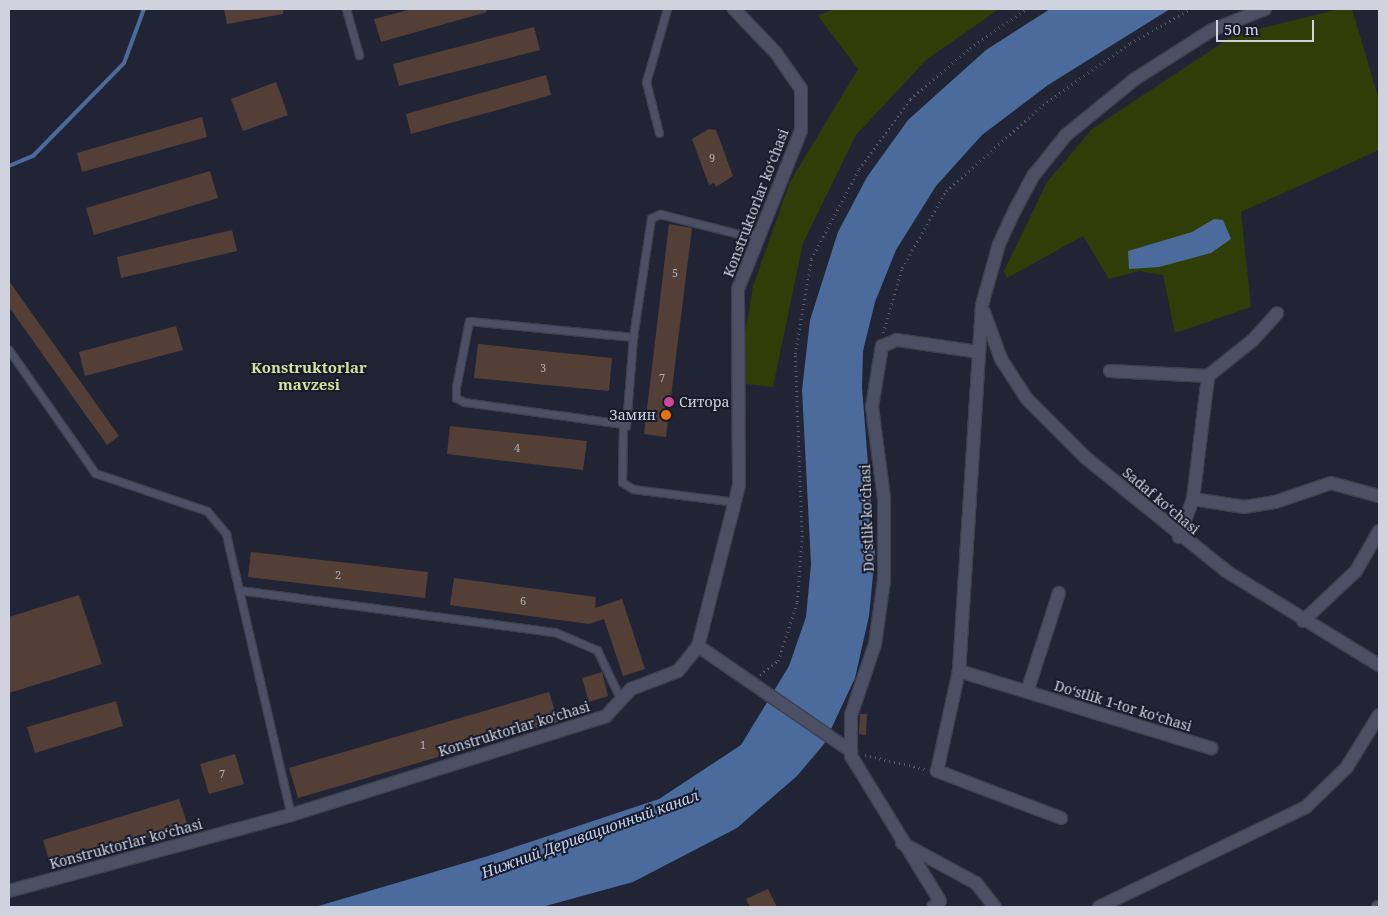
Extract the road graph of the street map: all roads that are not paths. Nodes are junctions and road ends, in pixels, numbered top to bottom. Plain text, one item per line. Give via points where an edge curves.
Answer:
1 (346, 9) edge
2 (667, 9) edge
3 (734, 9) edge
4 (1264, 9) edge
5 (359, 55) dead end
6 (659, 133) dead end
7 (758, 233) junction
8 (982, 305) junction
9 (1277, 313) dead end
10 (633, 337) junction
11 (9, 350) edge
12 (979, 352) junction
13 (1110, 371) dead end
14 (1208, 376) junction
15 (626, 426) junction
16 (1379, 496) edge
17 (1193, 499) junction
18 (736, 502) junction
19 (1379, 531) edge
20 (1179, 537) junction
21 (239, 590) junction
22 (1059, 592) dead end
23 (1303, 621) junction
24 (698, 646) junction
25 (1379, 665) edge
26 (959, 671) junction
27 (1027, 692) junction
28 (621, 700) junction
29 (1379, 716) edge
30 (1211, 748) dead end
31 (851, 751) junction
32 (291, 815) junction
33 (1061, 818) dead end
34 (900, 842) junction
35 (9, 891) edge
36 (933, 907) edge
37 (995, 907) edge
38 (1099, 907) edge

1 - 5 lane
2 - 6 lane via 646,82
3 - 7 street, Konstruktorlar ko‘chasi via 776,54 801,89 801,131
4 - 8 street via 1212,30 1135,79 1066,135 1034,175 1015,210 999,244
7 - 10 lane via 742,235 660,214 651,218
7 - 18 street, Konstruktorlar ko‘chasi via 738,289
8 - 12 street
8 - 20 street, Sadaf ko‘chasi via 1001,359 1027,399 1086,458
9 - 14 street via 1253,340
10 - 15 lane
10 - 15 lane via 469,321 456,387 456,398 464,402
11 - 21 lane via 95,473 207,511 226,534
12 - 26 street
12 - 31 street, Do‘stlik ko‘chasi via 898,340 882,346 876,359 872,407 884,498 884,580 869,667 851,715
13 - 14 street
14 - 17 street
15 - 18 lane via 622,482 634,489
16 - 17 street via 1331,483 1275,502 1244,507
17 - 20 street
18 - 24 street, Konstruktorlar ko‘chasi
19 - 23 street via 1356,571
20 - 23 street, Sadaf ko‘chasi
21 - 28 lane via 555,632 597,650
21 - 32 lane
22 - 27 street
23 - 25 street, Sadaf ko‘chasi
24 - 28 street, Konstruktorlar ko‘chasi via 678,671 631,689
24 - 31 street via 760,692
26 - 27 street, Do‘stlik 1-tor ko‘chasi
26 - 33 street via 937,771
27 - 30 street, Do‘stlik 1-tor ko‘chasi
28 - 32 street, Konstruktorlar ko‘chasi via 606,716
29 - 38 street via 1347,767 1306,807
31 - 34 street, Do‘stlik ko‘chasi
32 - 35 street, Konstruktorlar ko‘chasi
34 - 36 street, Do‘stlik ko‘chasi via 940,901
34 - 37 street via 976,882

